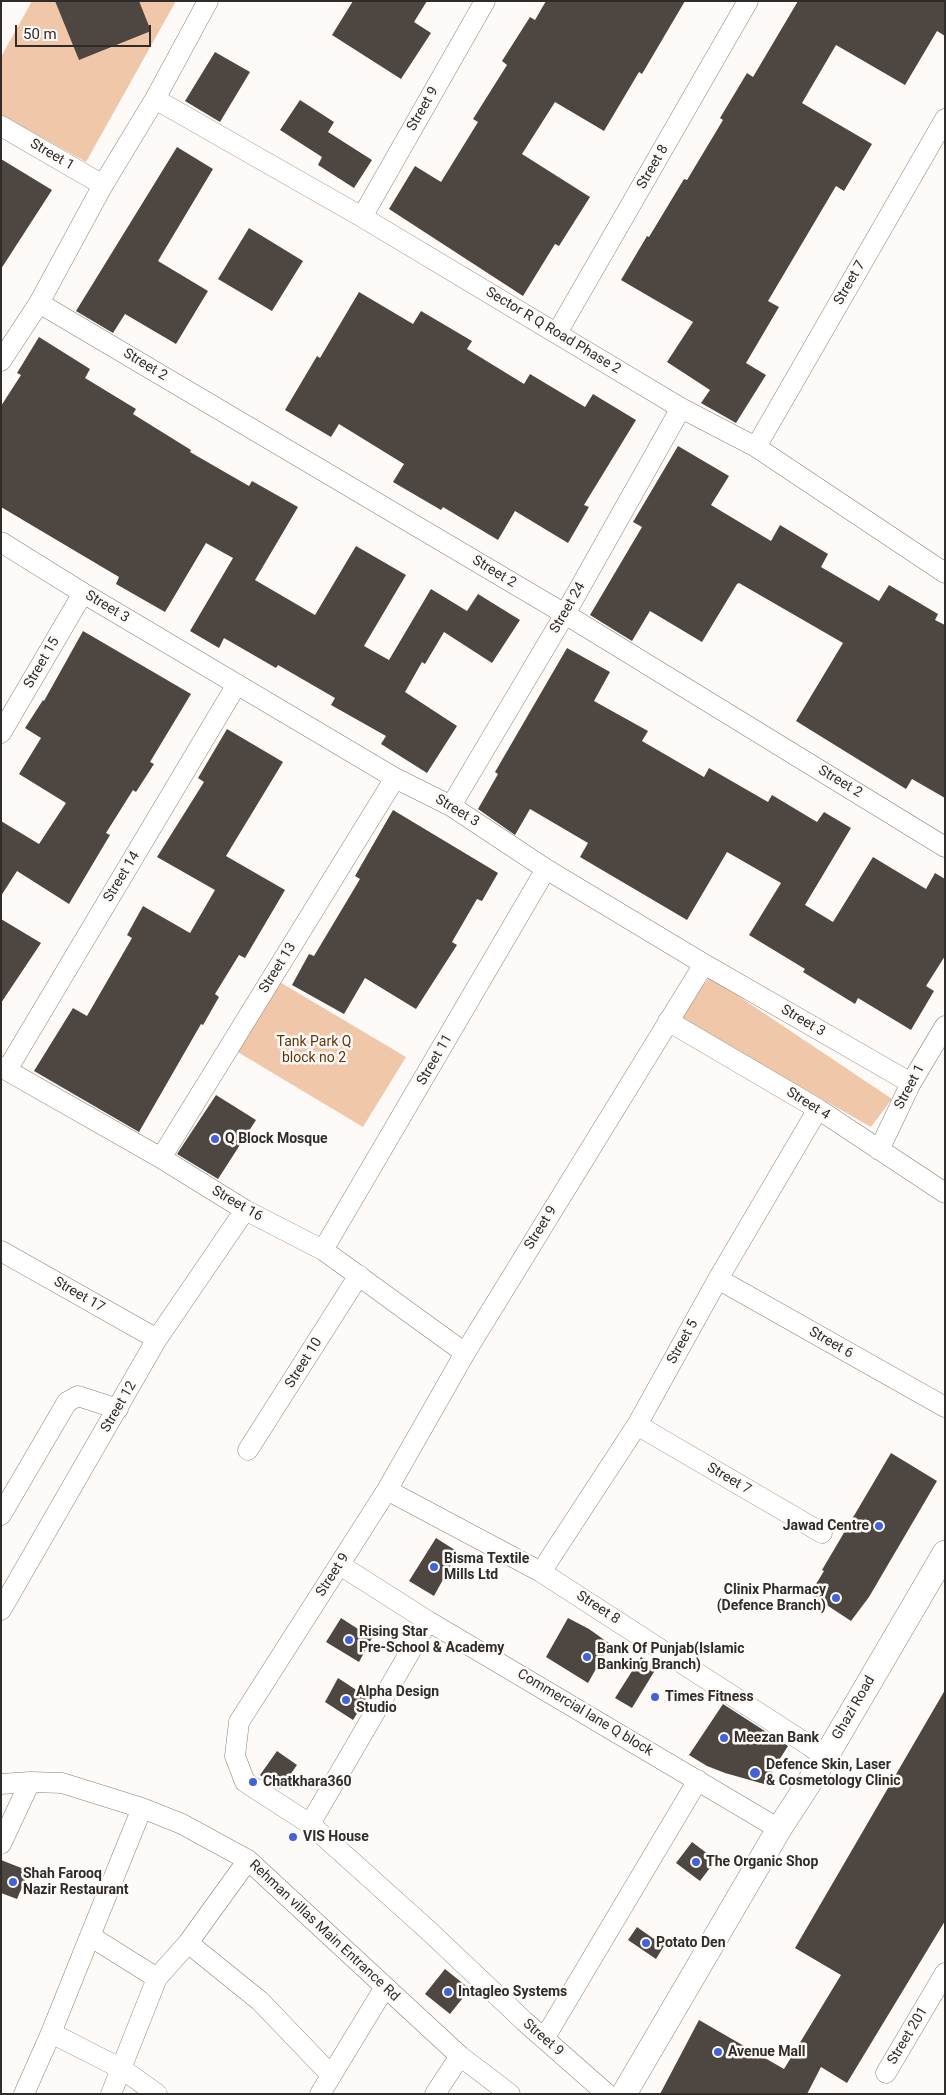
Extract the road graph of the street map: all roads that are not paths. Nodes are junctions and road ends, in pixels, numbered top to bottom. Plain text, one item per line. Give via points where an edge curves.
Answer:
1 (208, 1) edge
2 (485, 1) edge
3 (748, 1) edge
4 (155, 99) junction
5 (945, 119) edge
6 (1, 126) edge
7 (103, 185) junction
8 (362, 217) junction
9 (39, 303) junction
10 (557, 333) junction
11 (1, 361) edge
12 (681, 408) junction
13 (756, 447) junction
14 (1, 542) edge
15 (944, 570) edge
16 (83, 593) junction
17 (565, 614) junction
18 (237, 684) junction
19 (1, 733) edge
20 (395, 778) junction
21 (451, 806) junction
22 (945, 847) edge
23 (546, 869) junction
24 (704, 964) junction
25 (668, 1021) junction
26 (945, 1026) edge
27 (4, 1069) edge
28 (911, 1083) junction
29 (818, 1109) junction
30 (879, 1150) junction
31 (161, 1158) junction
32 (945, 1193) edge
33 (245, 1210) junction
34 (323, 1250) junction
35 (2, 1252) edge
36 (359, 1275) junction
37 (718, 1279) junction
38 (157, 1339) junction
39 (465, 1353) junction
40 (945, 1407) edge
41 (118, 1410) junction
42 (637, 1425) junction
43 (248, 1450) dead end
44 (387, 1490) junction
45 (1, 1515) edge
46 (822, 1533) dead end
47 (945, 1553) edge
48 (340, 1565) junction
49 (541, 1572) junction
50 (1, 1610) edge
51 (428, 1621) junction
52 (825, 1758) junction
53 (698, 1780) junction
54 (30, 1782) junction
55 (1, 1784) edge
56 (142, 1808) junction
57 (310, 1824) junction
58 (780, 1829) junction
59 (1, 1844) edge
60 (248, 1860) junction
61 (90, 1936) junction
62 (188, 1943) junction
63 (945, 1973) edge
64 (156, 1978) junction
65 (385, 1987) junction
66 (51, 2033) junction
67 (544, 2039) junction
68 (460, 2056) junction
69 (122, 2069) junction
70 (886, 2072) dead end
71 (331, 2075) junction
72 (24, 2094) edge
73 (111, 2094) edge
74 (157, 2094) edge
75 (320, 2094) edge
76 (435, 2094) edge
77 (510, 2094) edge
78 (607, 2094) edge
79 (624, 2094) edge

1 - 4 street
2 - 8 street, Street 9
3 - 10 street, Street 8
4 - 7 street
4 - 8 street, Sector R Q Road Phase 2
5 - 13 street, Street 7
6 - 7 street, Street 1
7 - 9 street
8 - 10 street, Sector R Q Road Phase 2
9 - 11 street
9 - 17 street, Street 2
10 - 12 street, Sector R Q Road Phase 2
12 - 13 street, Sector R Q Road Phase 2
12 - 17 street, Street 24
13 - 15 street, Sector R Q Road Phase 2
14 - 16 street, Street 3
16 - 18 street, Street 3
16 - 19 street, Street 15
17 - 21 street, Street 24
17 - 22 street, Street 2
18 - 20 street, Street 3
18 - 27 street, Street 14
20 - 21 street, Street 3
20 - 31 street, Street 13
21 - 23 street, Street 3
23 - 24 street, Street 3
23 - 34 street, Street 11
24 - 25 street, Street 9
24 - 28 street, Street 3
25 - 29 street, Street 4
25 - 39 street, Street 9
26 - 28 street, Street 1
27 - 31 street, Street 16
28 - 30 street, Street 1
29 - 30 street, Street 4
29 - 37 street, Street 5
30 - 32 street, Street 4
31 - 33 street, Street 16
33 - 34 street, Street 16
33 - 38 street, Street 12
34 - 36 street, Street 16
35 - 38 street, Street 17
36 - 39 street, Street 16
36 - 43 street, Street 10
37 - 40 street, Street 6
37 - 42 street, Street 5
38 - 41 street, Street 12
39 - 44 street, Street 9
41 - 45 street via 78,1396 67,1402
41 - 50 street, Street 12
42 - 46 street, Street 7
42 - 49 street, Street 5
44 - 48 street, Street 9
44 - 49 street, Street 8
47 - 52 main road, Ghazi Road
48 - 51 street, Commercial lane Q block
48 - 57 street, Street 9 via 239,1722 236,1756 245,1782
49 - 52 street, Street 8
51 - 53 street, Commercial lane Q block
51 - 57 street
52 - 58 main road, Ghazi Road
53 - 58 street, Commercial lane Q block
53 - 67 street
54 - 55 street, Rehman villas Main Entrance Rd
54 - 56 street, Rehman villas Main Entrance Rd via 62,1783
54 - 59 street
56 - 60 street, Rehman villas Main Entrance Rd via 182,1824
56 - 61 street
57 - 67 street, Street 9
58 - 79 main road, Ghazi Road
60 - 62 street
60 - 65 street, Rehman villas Main Entrance Rd
61 - 64 street
61 - 66 street
62 - 64 street
62 - 71 street via 260,2001
63 - 70 street, Street 201
64 - 69 street
65 - 68 street, Rehman villas Main Entrance Rd
65 - 71 street
66 - 69 street
66 - 72 street
67 - 78 street, Street 9
68 - 76 street
68 - 77 street, Rehman villas Main Entrance Rd
69 - 73 street
69 - 74 street
71 - 75 street

